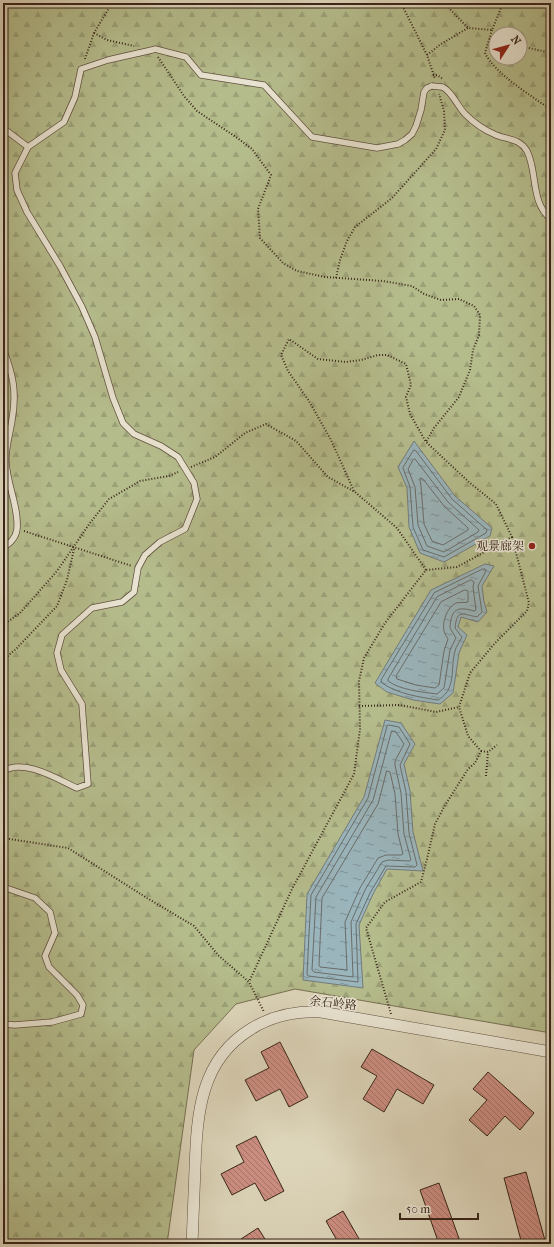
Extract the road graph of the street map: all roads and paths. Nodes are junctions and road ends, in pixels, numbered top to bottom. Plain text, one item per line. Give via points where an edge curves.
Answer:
1 (112, 3) edge
2 (444, 3) edge
3 (503, 3) edge
4 (494, 26) edge
5 (468, 28) junction
6 (488, 30) edge
7 (94, 33) junction
8 (488, 42) edge
9 (528, 48) edge
10 (139, 51) junction
11 (152, 52) junction
12 (551, 53) edge
13 (427, 55) dead end
14 (488, 58) edge
15 (494, 66) edge
16 (81, 69) junction
17 (551, 110) edge
18 (3, 128) edge
19 (28, 147) junction
20 (551, 219) edge
21 (355, 227) dead end
22 (336, 278) junction
23 (3, 349) edge
24 (426, 442) junction
25 (355, 492) dead end
26 (397, 528) dead end
27 (17, 529) junction
28 (512, 537) junction
29 (3, 548) edge
30 (74, 548) junction
31 (138, 568) junction
32 (426, 570) junction
33 (3, 660) edge
34 (359, 706) junction
35 (459, 707) junction
36 (497, 745) dead end
37 (481, 751) junction
38 (488, 752) junction
39 (3, 771) edge
40 (486, 776) dead end
41 (3, 838) edge
42 (3, 887) edge
43 (249, 982) junction
44 (268, 1020) junction
45 (3, 1024) edge
46 (394, 1024) junction
47 (551, 1052) edge
48 (192, 1244) edge

1 - 7 path
2 - 5 path
3 - 4 path
5 - 6 path
5 - 13 path
7 - 10 path via 107,40 133,46
7 - 16 path
8 - 14 path via 485,53
9 - 12 path
10 - 11 lane, bridge
10 - 16 lane
11 - 20 lane, bridge via 155,49 186,57 201,75 264,85 312,137 377,148 398,144 412,134 421,110 424,92 432,86 442,87 450,92 464,114 479,126 524,146 536,197 545,214
11 - 22 path via 197,111 252,149 271,175 258,209 260,238 283,263 297,271
15 - 17 path
16 - 19 lane via 75,97 64,122
18 - 19 lane
19 - 31 lane via 15,173 17,190 82,307 95,336 123,423 134,434 178,457 194,483 197,499 185,529 160,542 145,555
21 - 22 path via 346,241
22 - 24 path via 384,281 412,286 441,300 459,299 474,306 480,315 479,335 473,350 470,370 458,397
23 - 27 lane via 14,381 12,418 5,460
24 - 25 path via 410,414 406,397 412,385 406,364 378,355 346,362 318,359 289,339 281,355 288,371 331,440
24 - 28 path via 496,504
26 - 32 path
27 - 29 lane via 11,542
27 - 30 path
28 - 32 path via 457,567
28 - 35 path via 529,603 527,611 495,642 470,673
30 - 31 path
30 - 33 path via 67,580 57,606
31 - 39 lane via 134,592 122,602 92,608 62,635 57,652 61,670 82,704 88,784 77,788 43,772 23,768 10,767
32 - 34 path via 385,623 364,658 359,681
34 - 35 path via 400,706 436,712
34 - 43 path via 360,729 354,774 292,889
35 - 37 path via 468,736
36 - 38 path
37 - 38 path
37 - 46 path via 435,824 421,882 385,902 366,928
38 - 40 path
41 - 43 path via 68,848 194,926 218,955
42 - 45 lane via 35,898 50,912 55,933 45,956 49,967 77,995 82,1005 81,1014 52,1022
43 - 44 path
44 - 46 street, 余石岭路 via 294,1013 320,1012
44 - 48 street, 余石岭路 via 234,1041 216,1063 210,1075 201,1102 196,1132
46 - 47 street, 余石岭路

